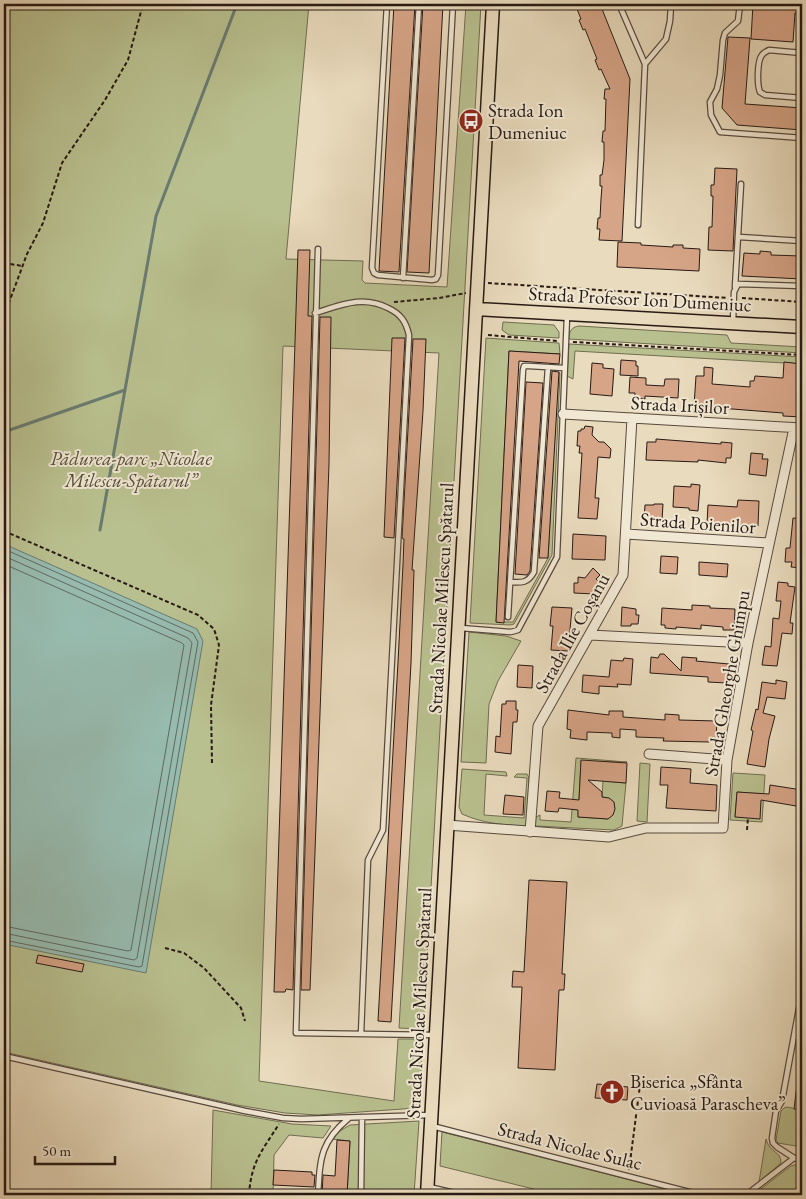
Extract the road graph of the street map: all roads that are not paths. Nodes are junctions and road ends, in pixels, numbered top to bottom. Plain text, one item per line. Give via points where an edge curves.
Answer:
1 (387, 4) edge
2 (419, 4) edge
3 (453, 4) edge
4 (494, 4) edge
5 (620, 4) edge
6 (671, 4) edge
7 (740, 4) edge
8 (802, 53) edge
9 (646, 64) junction
10 (802, 70) edge
11 (802, 98) edge
12 (802, 138) edge
13 (741, 184) dead end
14 (638, 225) dead end
15 (739, 237) junction
16 (802, 241) edge
17 (318, 248) dead end
18 (403, 278) junction
19 (802, 286) edge
20 (735, 288) junction
21 (476, 308) junction
22 (315, 313) junction
23 (567, 314) junction
24 (733, 324) junction
25 (802, 328) edge
26 (548, 367) junction
27 (564, 368) junction
28 (564, 414) junction
29 (632, 418) junction
30 (798, 428) edge
31 (626, 534) junction
32 (769, 543) junction
33 (510, 582) junction
34 (508, 617) dead end
35 (458, 628) junction
36 (590, 635) junction
37 (748, 643) junction
38 (649, 754) dead end
39 (727, 760) junction
40 (447, 826) junction
41 (530, 832) junction
42 (802, 992) edge
43 (360, 1034) junction
44 (436, 1035) junction
45 (4, 1056) edge
46 (362, 1117) junction
47 (349, 1118) junction
48 (431, 1121) junction
49 (794, 1158) junction
50 (802, 1160) edge
51 (427, 1191) edge
52 (318, 1195) edge
53 (360, 1195) edge
54 (463, 1195) edge
55 (701, 1195) edge
56 (746, 1195) edge

1 - 18 lane via 372,268 378,275
2 - 18 lane
3 - 18 lane via 438,274 432,280
4 - 21 main road, Strada Nicolae Milescu Spătarul
5 - 9 lane
6 - 9 lane via 666,39
7 - 12 lane via 738,21 725,33 723,40 720,75 710,106 714,121 720,132
8 - 11 lane via 769,50 759,60 759,89 762,94
9 - 14 lane
10 - 11 lane
13 - 15 lane
15 - 16 lane
15 - 20 lane
17 - 22 lane
19 - 20 lane via 742,283
20 - 24 lane
21 - 23 main road, Strada Profesor Ion Dumeniuc
21 - 35 main road, Strada Nicolae Milescu Spătarul
22 - 43 lane via 296,1033
22 - 43 lane via 359,301 377,302 402,318 409,335 383,830 368,860
23 - 24 main road, Strada Profesor Ion Dumeniuc
23 - 27 lane
24 - 25 main road, Strada Profesor Ion Dumeniuc
26 - 27 lane
26 - 33 lane via 534,572 524,583
26 - 33 lane via 524,366 523,370
27 - 28 lane
28 - 29 street, Strada Irișilor
28 - 35 lane via 557,558 518,630
29 - 30 street, Strada Irișilor
29 - 31 street, Strada Ilie Coșanu
30 - 32 street, Strada Gheorghe Ghimpu
31 - 32 street, Strada Poienilor
31 - 36 street, Strada Ilie Coșanu via 623,575
32 - 37 street, Strada Gheorghe Ghimpu
33 - 34 lane
35 - 40 main road, Strada Nicolae Milescu Spătarul
36 - 37 street
36 - 41 street, Strada Ilie Coșanu via 538,726
37 - 39 street, Strada Gheorghe Ghimpu
38 - 39 street
39 - 41 street, Strada Gheorghe Ghimpu via 723,828 646,828 609,837
40 - 41 street, Strada Gheorghe Ghimpu
40 - 44 main road, Strada Nicolae Milescu Spătarul
42 - 49 lane via 772,1138 777,1147
43 - 44 lane
44 - 48 main road, Strada Nicolae Milescu Spătarul
45 - 47 lane, Strada Nicolae Sulac via 245,1112 283,1118
46 - 47 lane, Strada Nicolae Sulac
46 - 48 lane, Strada Nicolae Sulac
46 - 53 lane
47 - 52 lane via 335,1129 328,1140 322,1156
48 - 51 main road, Strada Nicolae Milescu Spătarul
48 - 55 lane, Strada Nicolae Sulac
49 - 50 lane
49 - 56 lane
51 - 54 lane

